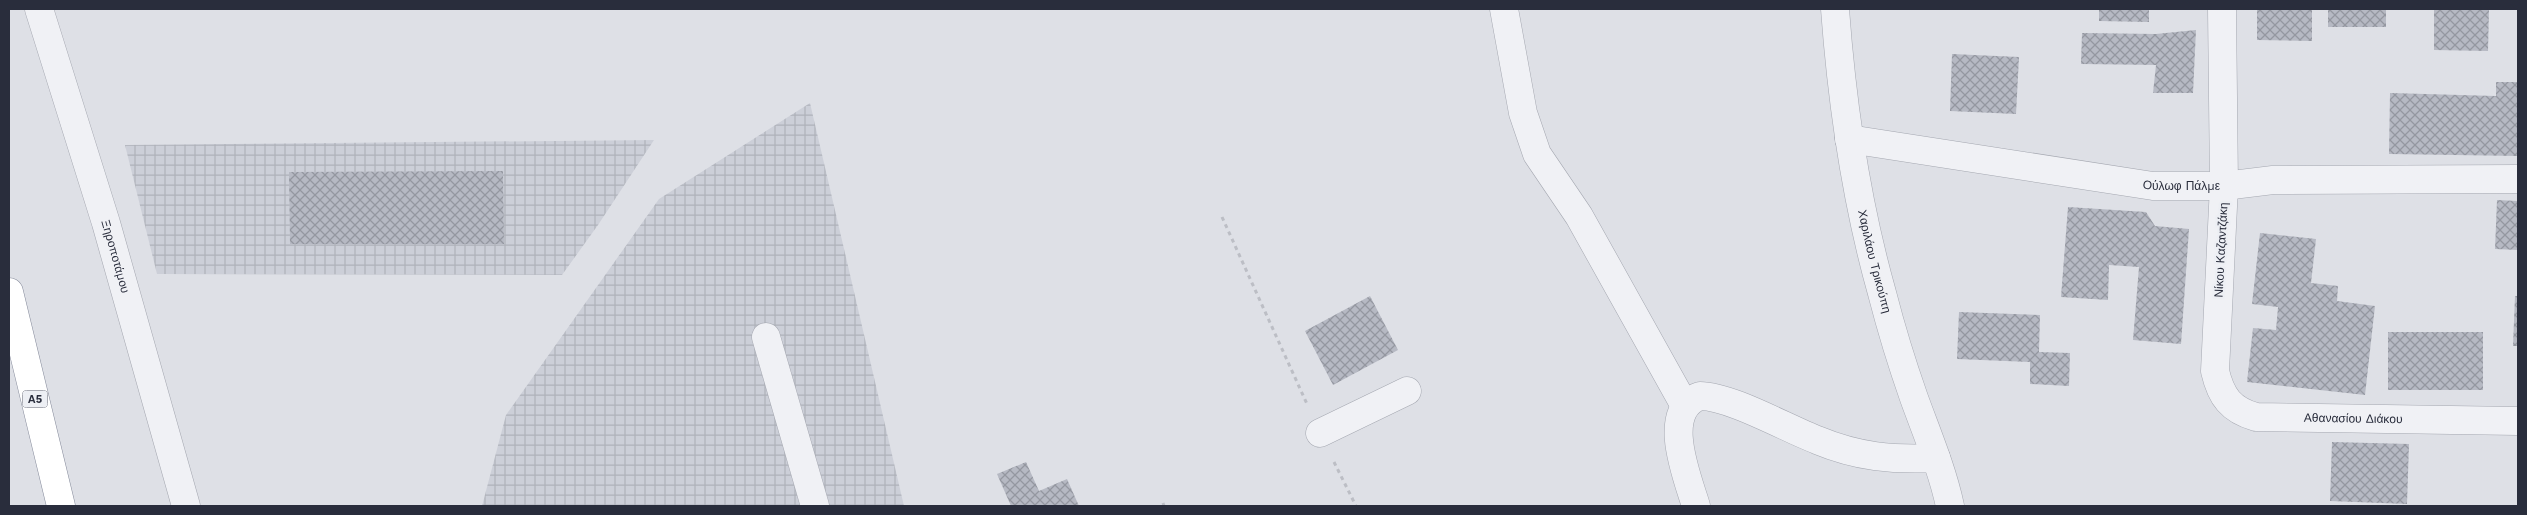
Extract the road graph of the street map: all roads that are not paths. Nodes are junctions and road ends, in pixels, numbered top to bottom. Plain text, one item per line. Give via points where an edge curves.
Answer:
1 (39, 9) edge
2 (1504, 9) edge
3 (1835, 9) edge
4 (2222, 9) edge
5 (1849, 139) junction
6 (2518, 179) edge
7 (2224, 186) junction
8 (9, 292) edge
9 (766, 337) dead end
10 (2215, 371) joint
11 (1407, 391) dead end
12 (1685, 406) junction
13 (2518, 420) edge
14 (1320, 433) road end
15 (1936, 458) junction
16 (61, 506) edge
17 (186, 506) edge
18 (815, 506) edge
19 (1696, 506) edge
20 (1950, 506) edge

1 - 17 street, Ξηροποτάμου via 106,223
2 - 12 street via 1523,113 1537,154 1579,216
3 - 5 street, Χαριλάου Τρικούπη
4 - 7 street, Νίκου Καζαντζάκη
5 - 7 street, Ούλωφ Πάλμε via 2153,186
5 - 15 street, Χαριλάου Τρικούπη via 1881,292
6 - 7 street, Ούλωφ Πάλμε via 2273,180
7 - 10 street, Νίκου Καζαντζάκη
8 - 16 highway, Α5
9 - 18 street
10 - 13 street, Αθανασίου Διάκου via 2218,385 2231,406 2256,417
11 - 14 street
12 - 15 street via 1700,396 1717,398 1819,441 1854,452 1890,459
12 - 19 street via 1678,436
15 - 20 street, Χαριλάου Τρικούπη

